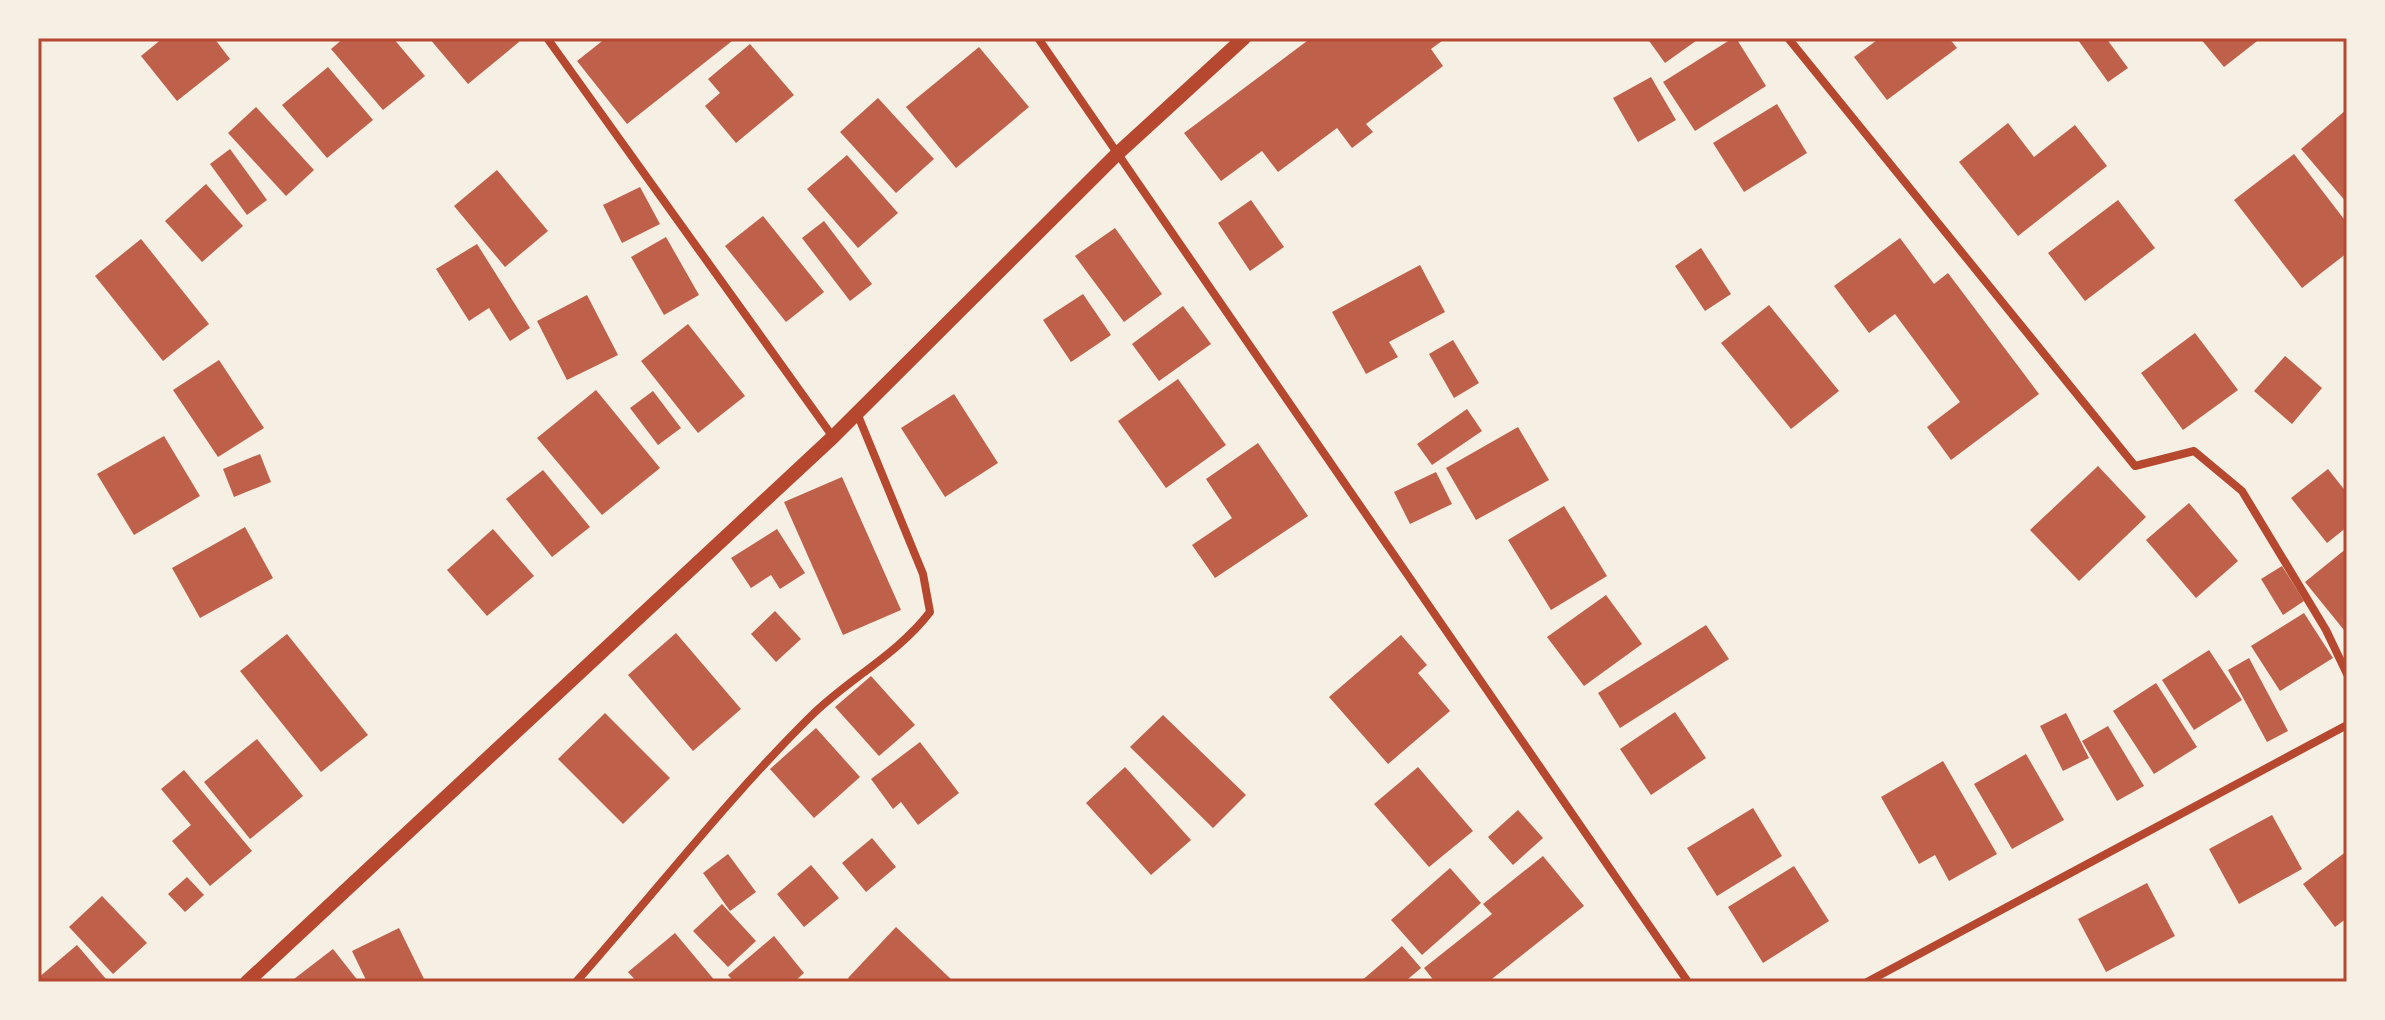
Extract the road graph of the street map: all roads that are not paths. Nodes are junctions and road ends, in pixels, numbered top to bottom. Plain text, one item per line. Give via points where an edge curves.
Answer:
1 (547, 38) edge
2 (1038, 38) edge
3 (1244, 38) edge
4 (1788, 38) edge
5 (1116, 155) junction
6 (857, 413) junction
7 (833, 437) junction
8 (2347, 674) edge
9 (2347, 725) edge
10 (247, 982) edge
11 (576, 982) edge
12 (1688, 982) edge
13 (1867, 982) edge

1 - 7 street
2 - 5 street
3 - 5 street
4 - 8 street via 2135,466 2194,451 2242,491
5 - 6 street
5 - 12 street
6 - 7 street
6 - 11 street via 923,574 930,612 913,635 812,714
7 - 10 street
9 - 13 street

